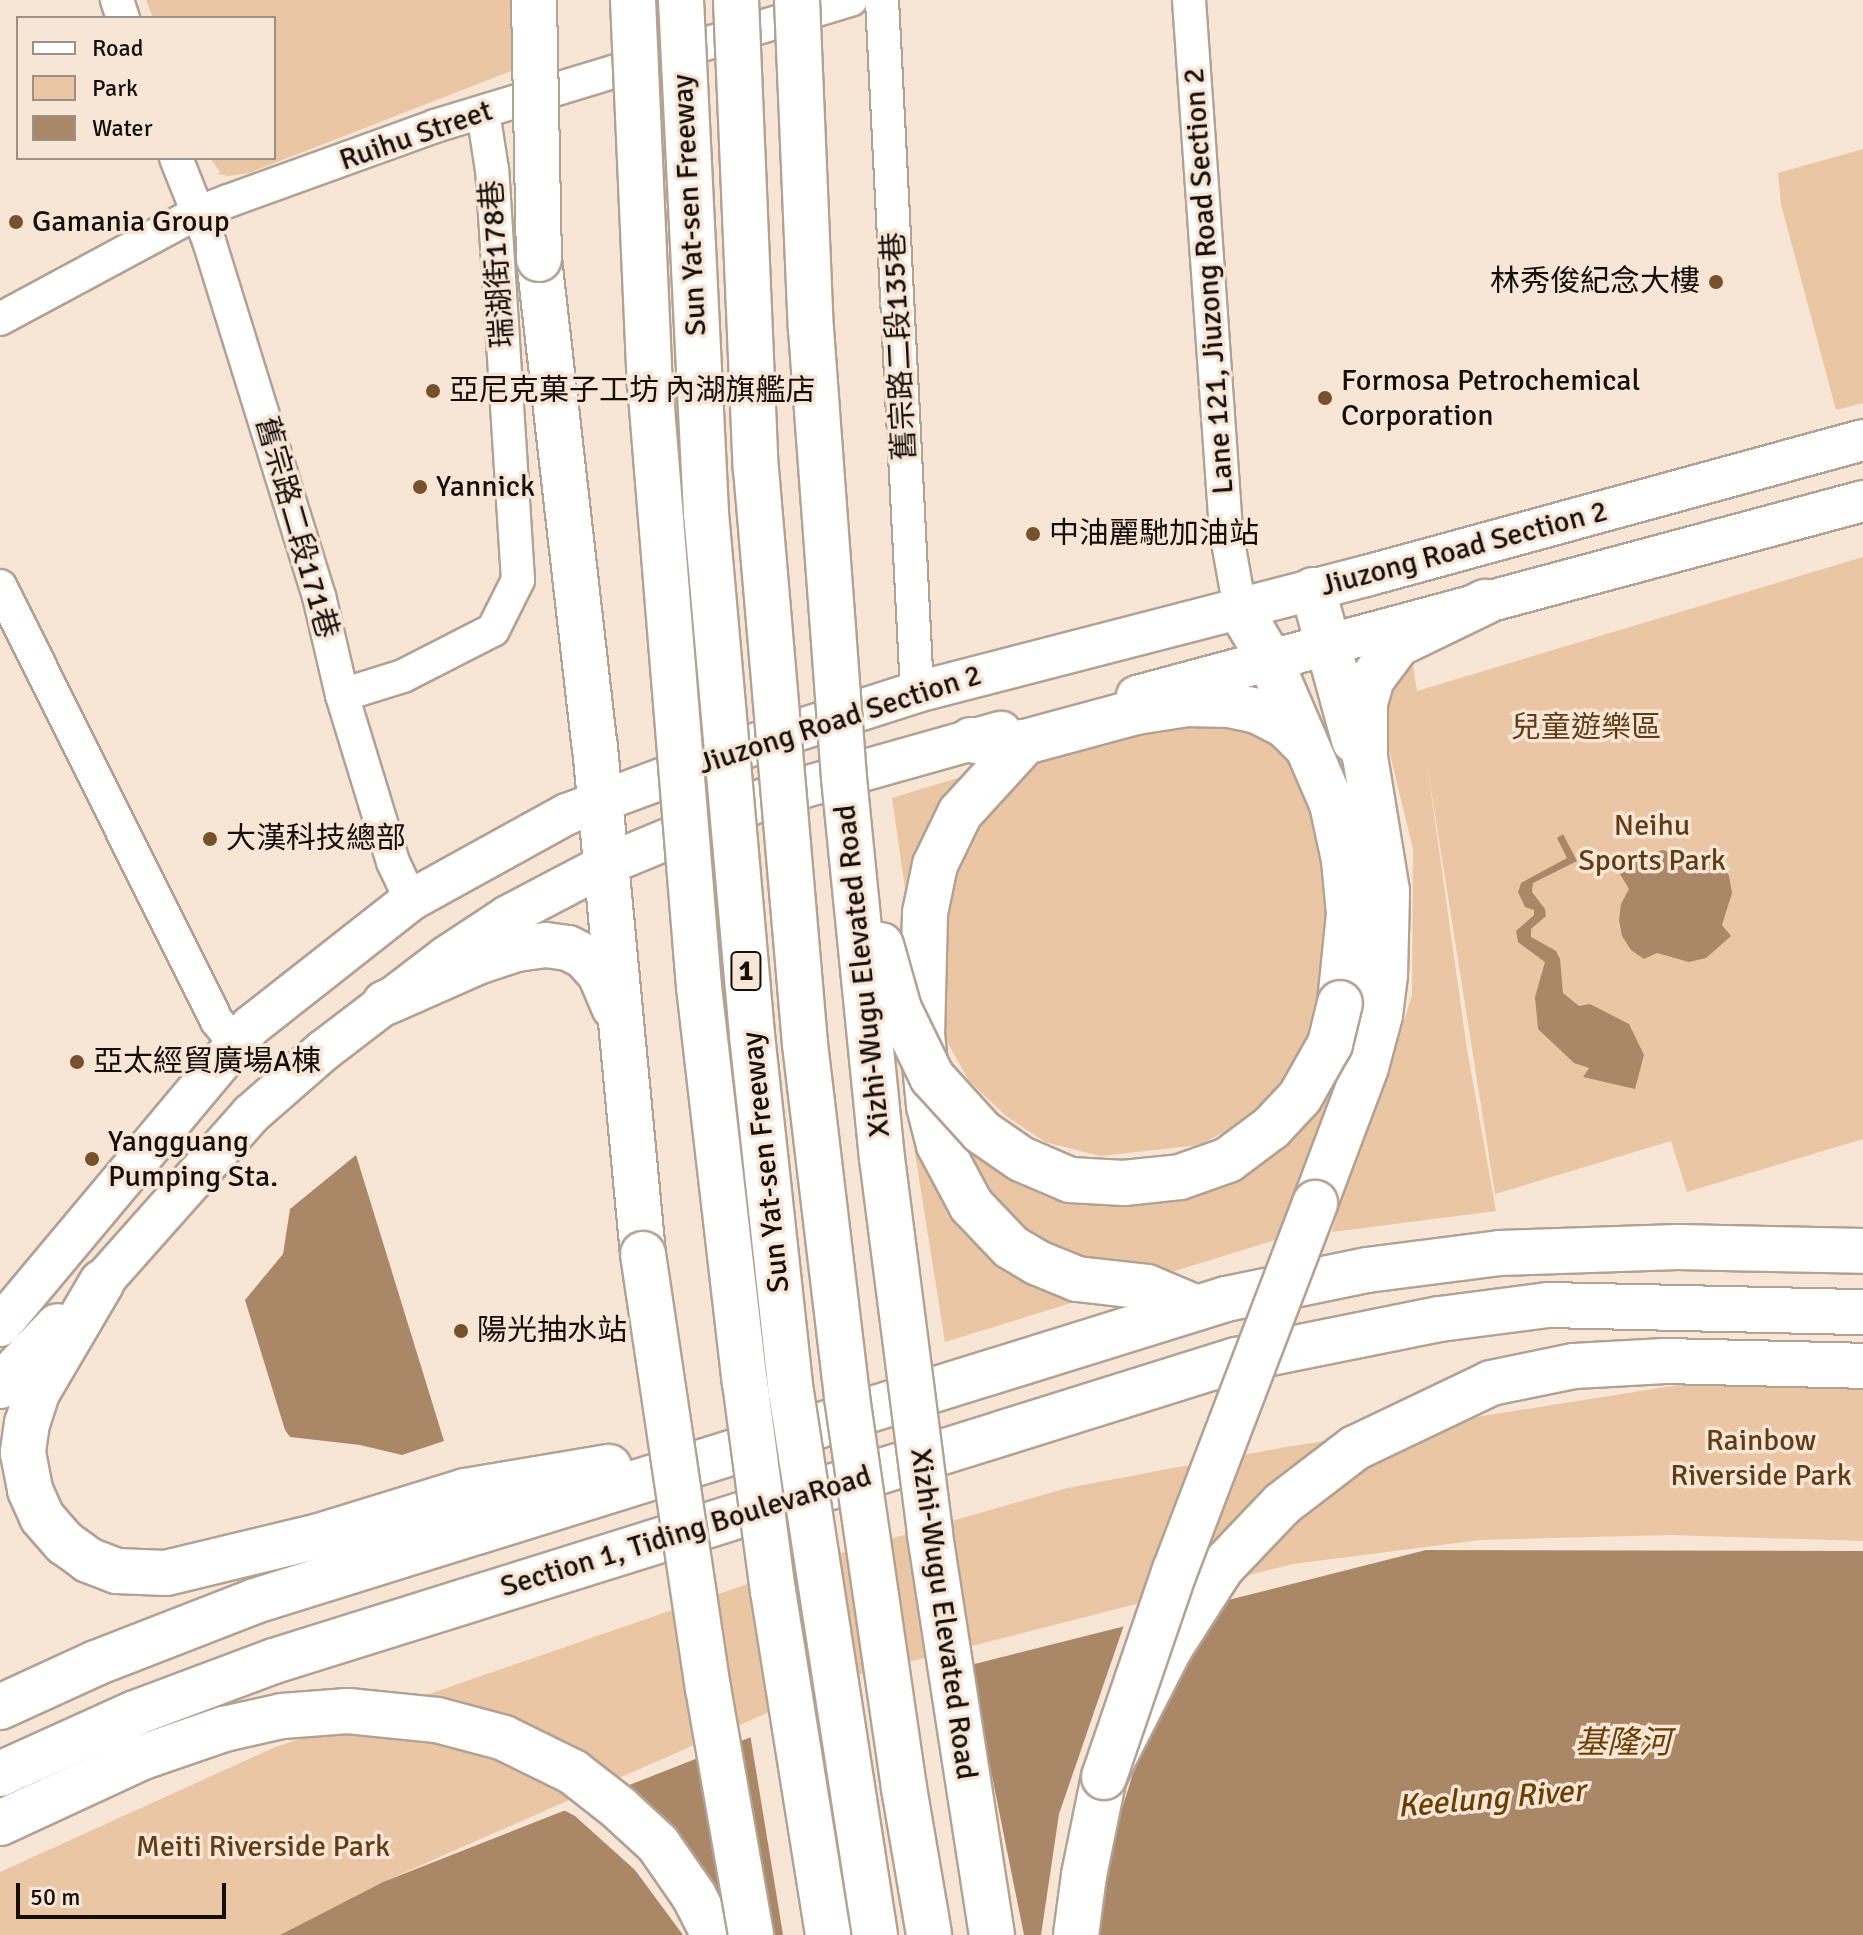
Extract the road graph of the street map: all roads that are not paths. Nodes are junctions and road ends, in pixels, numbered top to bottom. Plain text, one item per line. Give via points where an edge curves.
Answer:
1 (534, 0) edge
2 (633, 0) edge
3 (681, 0) edge
4 (736, 0) edge
5 (797, 0) edge
6 (851, 0) edge
7 (882, 0) edge
8 (1189, 0) edge
9 (483, 112) junction
10 (177, 160) edge
11 (197, 213) junction
12 (0, 319) edge
13 (1863, 440) edge
14 (1863, 501) edge
15 (0, 586) edge
16 (1313, 590) junction
17 (1485, 602) junction
18 (1240, 609) junction
19 (1328, 645) junction
20 (1270, 660) junction
21 (917, 692) junction
22 (342, 695) junction
23 (971, 740) junction
24 (1025, 742) junction
25 (1306, 746) junction
26 (844, 778) junction
27 (1371, 796) junction
28 (599, 801) junction
29 (605, 865) junction
30 (411, 900) junction
31 (385, 1003) junction
32 (623, 1036) junction
33 (235, 1043) junction
34 (1863, 1251) edge
35 (102, 1282) junction
36 (1197, 1308) junction
37 (1863, 1312) edge
38 (0, 1326) edge
39 (1863, 1366) edge
40 (0, 1386) edge
41 (777, 1439) junction
42 (0, 1707) edge
43 (0, 1774) edge
44 (1104, 1777) junction
45 (0, 1823) edge
46 (714, 1935) edge
47 (751, 1935) edge
48 (828, 1935) edge
49 (875, 1935) edge
50 (929, 1935) edge
51 (992, 1935) edge
52 (1076, 1935) edge

1 - 28 highway, bridge via 539,259
2 - 48 highway, 1, bridge via 650,383 699,987 759,1486
3 - 49 highway, Sun Yat-sen Freeway / 1, bridge via 706,513 752,1035 791,1392
4 - 50 highway, Sun Yat-sen Freeway / 1, bridge via 756,469 805,1044 847,1397
5 - 26 highway, Xizhi-Wugu Elevated Road, bridge via 811,329
6 - 9 street, Ruihu Street
7 - 21 street, 舊宗路二段135巷
8 - 18 street, Lane 121, Jiuzong Road Section 2 via 1226,531
9 - 11 street, Ruihu Street
9 - 22 street, 瑞湖街178巷 via 492,170 518,580 493,630 403,676
10 - 11 street, 舊宗路二段171巷
11 - 12 street, Ruihu Street
11 - 22 street, 舊宗路二段171巷 via 319,596
13 - 16 main road, Jiuzong Road Section 2
14 - 17 main road, Jiuzong Road Section 2
15 - 33 street via 217,1021
16 - 18 main road, Jiuzong Road Section 2
16 - 19 highway
17 - 19 main road, Jiuzong Road Section 2
17 - 27 highway via 1398,644 1372,679 1364,724
18 - 20 highway
18 - 21 main road, Jiuzong Road Section 2
19 - 20 main road, Jiuzong Road Section 2
19 - 27 highway
20 - 23 main road, Jiuzong Road Section 2
20 - 25 highway
21 - 28 main road, Jiuzong Road Section 2
22 - 30 street, 舊宗路二段171巷 via 393,862
23 - 24 highway
23 - 29 main road, Jiuzong Road Section 2 via 769,797
24 - 25 highway via 1187,704 1257,711 1286,726
24 - 36 highway via 960,813 935,865 922,969 922,1034 939,1145 971,1205 1011,1247 1077,1279 1147,1287
25 - 26 highway, bridge via 1332,804 1349,914 1330,1044 1300,1097 1271,1128 1228,1160 1180,1177 1124,1183 1070,1180 1021,1159 982,1132 932,1077 899,1009
26 - 51 highway, Xizhi-Wugu Elevated Road, bridge via 882,1158 930,1535
27 - 44 highway, bridge via 1387,891 1380,1015 1366,1067 1175,1570
28 - 29 highway
28 - 30 main road, Jiuzong Road Section 2
29 - 31 main road, Jiuzong Road Section 2 via 508,916
29 - 32 highway
30 - 33 main road, Jiuzong Road Section 2
31 - 32 highway via 517,949 568,948 600,974
31 - 35 main road, Jiuzong Road Section 2 via 251,1114
32 - 47 highway, bridge via 643,1254 690,1579
33 - 38 main road, Jiuzong Road Section 2
34 - 36 highway, Section 1, Tiding BoulevaRoad via 1678,1247 1500,1253 1367,1270
35 - 40 highway
35 - 41 highway via 37,1393 23,1453 42,1517 88,1560 117,1571 166,1573 319,1536 465,1491
36 - 41 highway, Section 1, Tiding BoulevaRoad
37 - 43 highway, Section 1, Tiding BoulevaRoad via 1548,1305 1440,1319 1236,1360 274,1661 135,1713
39 - 44 highway, bridge via 1665,1361 1574,1366 1491,1383 1355,1448 1282,1504 1222,1567 1170,1648
41 - 42 highway, Section 1, Tiding BoulevaRoad via 255,1601
44 - 52 highway
45 - 46 highway via 143,1757 224,1729 282,1716 348,1711 437,1720 504,1738 573,1772 608,1799 658,1844

